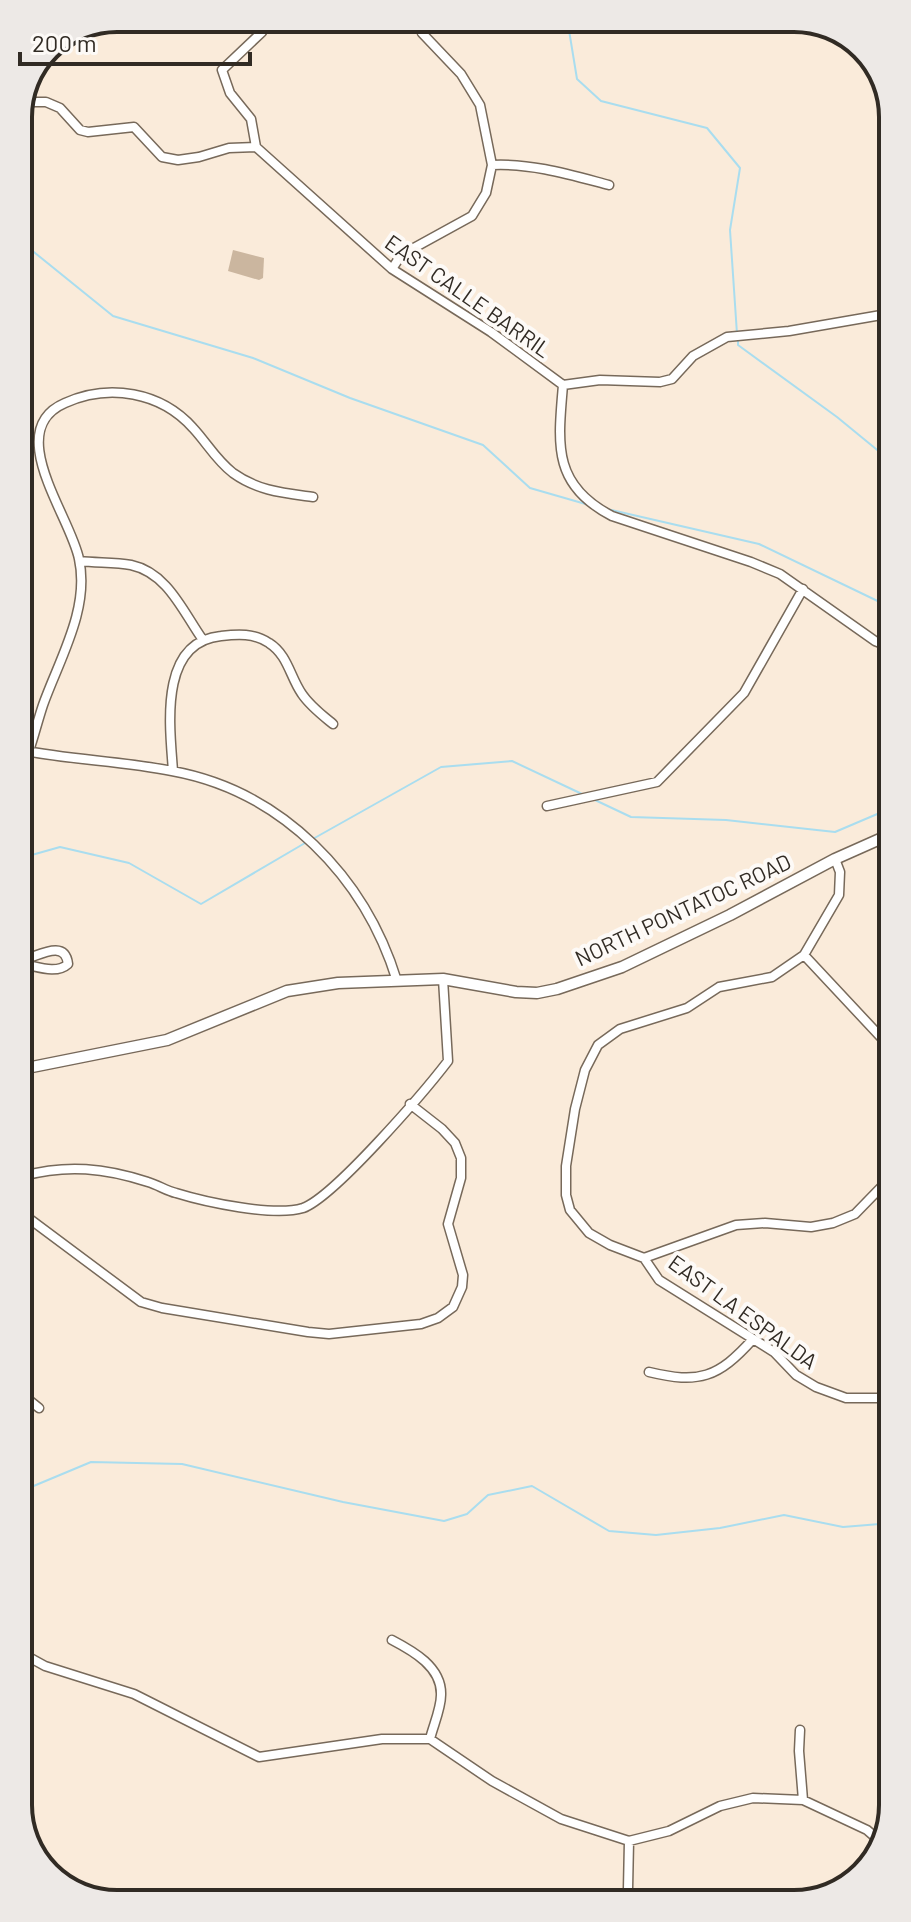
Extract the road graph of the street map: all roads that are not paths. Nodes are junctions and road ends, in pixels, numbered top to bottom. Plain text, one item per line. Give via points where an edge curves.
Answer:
1 (262, 32) edge
2 (422, 33) dead end
3 (34, 102) edge
4 (256, 147) junction
5 (492, 165) junction
6 (609, 185) dead end
7 (392, 269) junction
8 (879, 315) edge
9 (563, 385) junction
10 (313, 497) dead end
11 (80, 561) junction
12 (803, 589) junction
13 (203, 640) junction
14 (879, 643) edge
15 (333, 724) dead end
16 (32, 733) edge
17 (32, 751) edge
18 (173, 771) junction
19 (547, 806) dead end
20 (879, 839) edge
21 (835, 859) junction
22 (804, 955) junction
23 (32, 958) edge
24 (32, 964) edge
25 (443, 979) junction
26 (397, 981) junction
27 (879, 1035) edge
28 (32, 1067) edge
29 (410, 1104) junction
30 (32, 1174) edge
31 (879, 1189) edge
32 (32, 1221) edge
33 (644, 1258) junction
34 (753, 1339) junction
35 (649, 1372) dead end
36 (879, 1398) edge
37 (32, 1402) edge
38 (39, 1408) dead end
39 (392, 1640) dead end
40 (32, 1659) edge
41 (800, 1730) dead end
42 (430, 1739) junction
43 (803, 1800) junction
44 (873, 1835) edge
45 (629, 1841) junction
46 (628, 1890) edge

1 - 4 street, EAST CALLE BARRIL via 222,70 230,93 251,119
2 - 5 street via 461,74 480,105
3 - 4 street via 60,108 88,132 134,127 162,157 178,160
4 - 7 street, EAST CALLE BARRIL
5 - 6 street via 540,168
5 - 7 street via 486,193 472,216 401,255
7 - 9 street, EAST CALLE BARRIL
8 - 9 street via 727,337 693,356 672,379 660,382 615,379
9 - 12 street via 558,441 563,465 592,505 751,562
10 - 11 street via 267,491 236,475 171,409 141,395 80,397 52,413 38,444 42,472
11 - 13 street via 148,571 164,583
11 - 16 street via 74,623
12 - 14 street
12 - 19 street via 744,693 657,782
13 - 15 street via 238,633 269,643 287,662 303,696
13 - 18 street via 176,673 170,695
17 - 18 street
18 - 26 street via 252,800 315,842 371,918
20 - 21 street, NORTH PONTATOC ROAD
21 - 22 street, EAST LA ESPALDA via 839,895
21 - 25 street, NORTH PONTATOC ROAD via 716,922 575,984 528,993
22 - 27 street
22 - 33 street, EAST LA ESPALDA via 772,977 719,987 687,1008 620,1029 598,1045 575,1109 566,1195 570,1210 589,1233
23 - 24 street via 55,950 67,957 68,964 54,970
25 - 26 street, NORTH PONTATOC ROAD
25 - 29 street via 448,1061
26 - 28 street, NORTH PONTATOC ROAD via 287,991 167,1040
29 - 30 street via 320,1199 301,1208 221,1204 94,1168
29 - 32 street via 442,1129 461,1158 448,1224 461,1261 462,1287 453,1307 421,1324 329,1334 151,1305 137,1300
31 - 33 street via 855,1214 833,1223 736,1225
33 - 34 street, EAST LA ESPALDA via 659,1280
34 - 35 street via 709,1375 680,1380
34 - 36 street, EAST LA ESPALDA via 816,1387 846,1398
37 - 38 street
39 - 42 street via 418,1654 435,1673 441,1694
40 - 42 street via 134,1694 259,1757 382,1739
41 - 43 street
42 - 45 street via 561,1819
43 - 44 street
43 - 45 street via 753,1798
45 - 46 street

